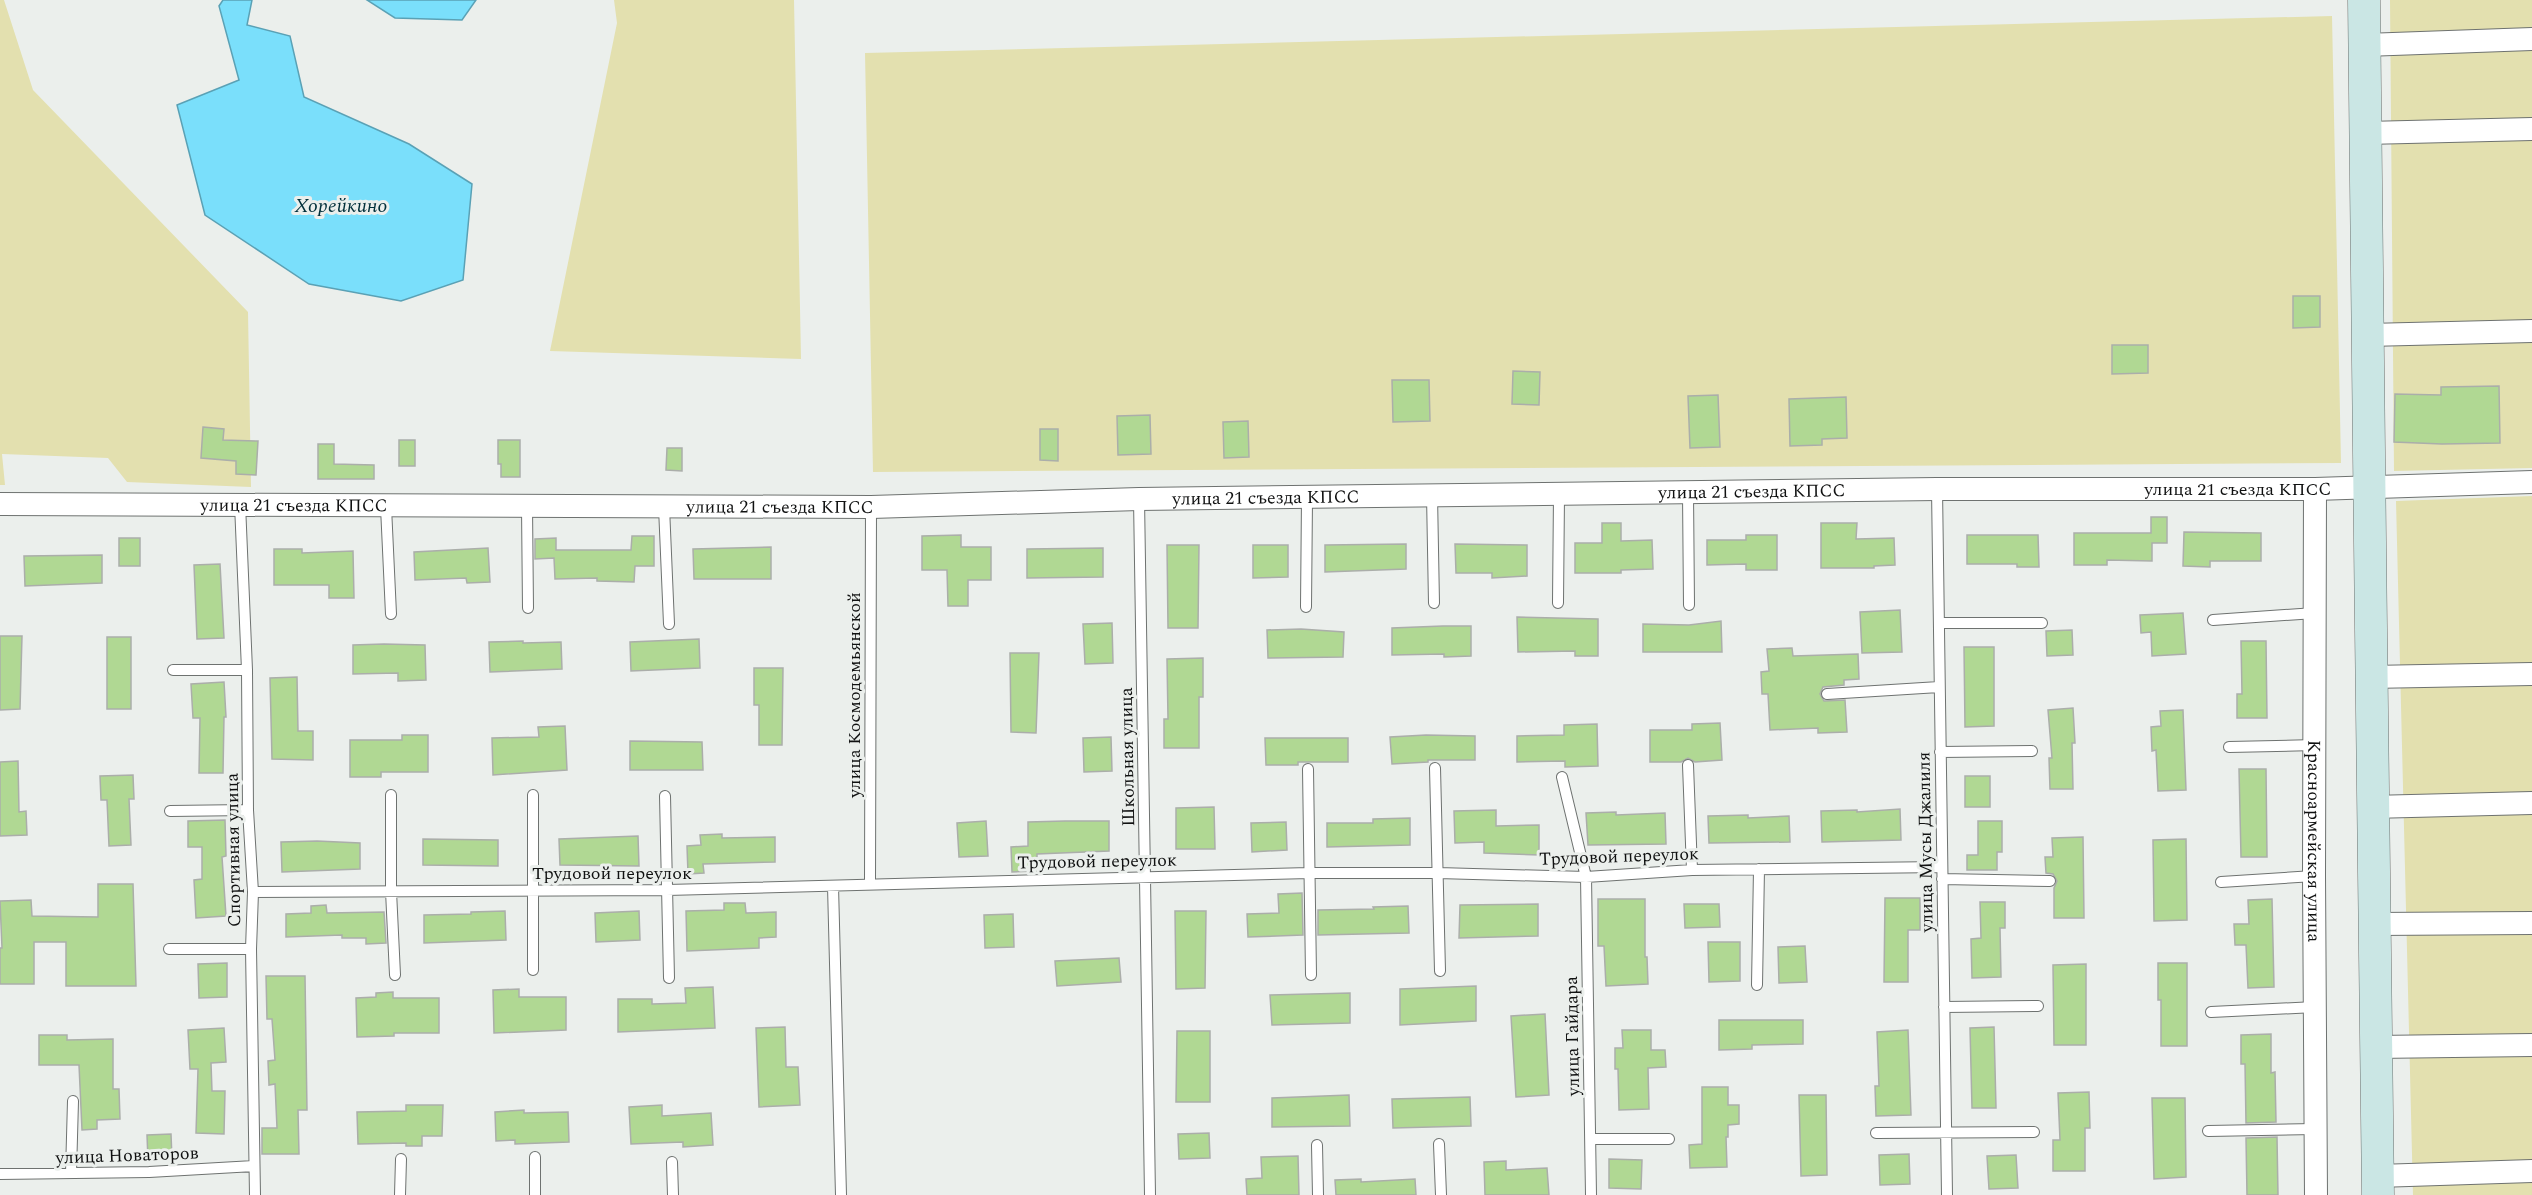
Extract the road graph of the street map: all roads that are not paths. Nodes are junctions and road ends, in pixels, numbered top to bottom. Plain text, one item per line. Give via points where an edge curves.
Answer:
1 (2364, 0) edge
2 (2532, 39) edge
3 (2364, 45) junction
4 (2532, 129) edge
5 (2366, 133) junction
6 (2532, 331) edge
7 (2368, 335) junction
8 (2532, 482) edge
9 (2368, 488) junction
10 (1937, 489) junction
11 (2315, 489) junction
12 (1688, 493) junction
13 (1432, 495) junction
14 (1559, 495) junction
15 (1139, 499) junction
16 (1307, 499) junction
17 (0, 504) edge
18 (240, 504) junction
19 (386, 507) junction
20 (527, 507) junction
21 (664, 507) junction
22 (871, 507) junction
23 (1434, 603) dead end
24 (1558, 603) dead end
25 (1689, 604) dead end
26 (1306, 607) dead end
27 (528, 608) dead end
28 (2315, 613) junction
29 (391, 614) dead end
30 (2213, 620) dead end
31 (1939, 623) junction
32 (2042, 623) dead end
33 (669, 624) dead end
34 (172, 670) dead end
35 (247, 670) junction
36 (2532, 674) edge
37 (2370, 677) junction
38 (1940, 687) junction
39 (1827, 694) dead end
40 (2315, 745) junction
41 (2229, 747) dead end
42 (2032, 751) dead end
43 (1940, 752) junction
44 (1688, 765) dead end
45 (1435, 768) dead end
46 (1308, 770) dead end
47 (1562, 777) dead end
48 (391, 795) dead end
49 (533, 795) dead end
50 (665, 796) dead end
51 (2532, 803) edge
52 (2371, 807) junction
53 (248, 810) junction
54 (170, 811) dead end
55 (1942, 867) junction
56 (1759, 869) junction
57 (1692, 870) junction
58 (1309, 873) junction
59 (1438, 873) junction
60 (2314, 876) junction
61 (1145, 877) junction
62 (1586, 877) junction
63 (1942, 879) junction
64 (2050, 881) dead end
65 (2222, 882) dead end
66 (870, 883) junction
67 (833, 886) junction
68 (532, 890) junction
69 (667, 890) junction
70 (391, 891) junction
71 (253, 892) junction
72 (2532, 923) edge
73 (2373, 924) junction
74 (169, 949) dead end
75 (252, 949) junction
76 (533, 970) dead end
77 (1440, 971) dead end
78 (395, 975) dead end
79 (1311, 975) dead end
80 (669, 978) dead end
81 (1757, 985) dead end
82 (2038, 1006) dead end
83 (1944, 1007) junction
84 (2315, 1007) junction
85 (2211, 1012) dead end
86 (2532, 1045) edge
87 (2375, 1047) junction
88 (73, 1101) dead end
89 (2315, 1129) junction
90 (2208, 1131) dead end
91 (2034, 1132) dead end
92 (1875, 1133) dead end
93 (1947, 1133) junction
94 (1591, 1139) junction
95 (1669, 1139) dead end
96 (1439, 1144) dead end
97 (1317, 1145) dead end
98 (535, 1157) dead end
99 (401, 1159) dead end
100 (672, 1162) dead end
101 (254, 1166) junction
102 (2532, 1171) edge
103 (71, 1173) junction
104 (0, 1174) edge
105 (2378, 1186) edge
106 (255, 1195) edge
107 (400, 1195) edge
108 (535, 1195) edge
109 (673, 1195) edge
110 (841, 1195) edge
111 (1150, 1195) edge
112 (1318, 1195) edge
113 (1441, 1195) edge
114 (1592, 1195) edge
115 (1947, 1195) edge
116 (2316, 1195) edge

1 - 3 main road
2 - 3 street
3 - 5 main road
4 - 5 street
5 - 7 main road
6 - 7 street
7 - 9 main road
8 - 9 street, улица 21 съезда КПСС
9 - 11 street, улица 21 съезда КПСС
9 - 37 main road
10 - 11 street, улица 21 съезда КПСС
10 - 12 street, улица 21 съезда КПСС
10 - 31 lane, улица Мусы Джалиля
11 - 28 street, Красноармейская улица
12 - 14 street, улица 21 съезда КПСС
12 - 25 lane
13 - 14 street, улица 21 съезда КПСС
13 - 16 street, улица 21 съезда КПСС
13 - 23 lane
14 - 24 lane
15 - 16 street, улица 21 съезда КПСС
15 - 22 street, улица 21 съезда КПСС
15 - 61 lane, Школьная улица
16 - 26 lane
17 - 18 street, улица 21 съезда КПСС
18 - 19 street, улица 21 съезда КПСС
18 - 35 lane, Спортивная улица
19 - 20 street, улица 21 съезда КПСС
19 - 29 lane
20 - 21 street, улица 21 съезда КПСС
20 - 27 lane
21 - 22 street, улица 21 съезда КПСС
21 - 33 lane
22 - 66 lane, улица Космодемьянской
28 - 30 lane
28 - 40 street, Красноармейская улица
31 - 32 lane
31 - 38 lane, улица Мусы Джалиля
34 - 35 lane
35 - 53 lane, Спортивная улица
36 - 37 street
37 - 52 main road
38 - 39 lane
38 - 43 lane, улица Мусы Джалиля
40 - 41 lane
40 - 60 street, Красноармейская улица
42 - 43 lane
43 - 55 lane, улица Мусы Джалиля
44 - 57 lane
45 - 59 lane
46 - 58 lane
47 - 62 lane, улица Гайдара
48 - 70 lane
49 - 68 lane
50 - 69 lane
51 - 52 street
52 - 73 main road
53 - 54 lane
53 - 71 lane, Спортивная улица
55 - 56 lane, Трудовой переулок
55 - 63 lane, улица Мусы Джалиля
56 - 57 lane, Трудовой переулок
56 - 81 lane
57 - 62 lane, Трудовой переулок
58 - 59 lane, Трудовой переулок
58 - 61 lane, Трудовой переулок
58 - 79 lane
59 - 62 lane, Трудовой переулок
59 - 77 lane
60 - 65 lane
60 - 84 street, Красноармейская улица
61 - 66 lane, Трудовой переулок
61 - 111 lane, Школьная улица
62 - 94 lane, улица Гайдара
63 - 64 lane
63 - 83 lane, улица Мусы Джалиля
66 - 67 lane, Трудовой переулок
67 - 69 lane, Трудовой переулок
67 - 110 lane
68 - 69 lane, Трудовой переулок
68 - 70 lane, Трудовой переулок
68 - 76 lane
69 - 80 lane
70 - 71 lane, Трудовой переулок
70 - 78 lane
71 - 75 lane, Спортивная улица
72 - 73 street
73 - 87 main road
74 - 75 lane
75 - 101 lane, Спортивная улица
82 - 83 lane
83 - 93 lane, улица Мусы Джалиля
84 - 85 lane
84 - 89 street, Красноармейская улица
86 - 87 street
87 - 105 main road
88 - 103 lane
89 - 90 lane
89 - 116 street, Красноармейская улица
91 - 93 lane
92 - 93 lane
93 - 115 lane, улица Мусы Джалиля
94 - 95 lane
94 - 114 lane, улица Гайдара
96 - 113 lane
97 - 112 lane
98 - 108 lane
99 - 107 lane
100 - 109 lane
101 - 103 lane, улица Новаторов
101 - 106 lane, Спортивная улица
102 - 105 street
103 - 104 lane, улица Новаторов

